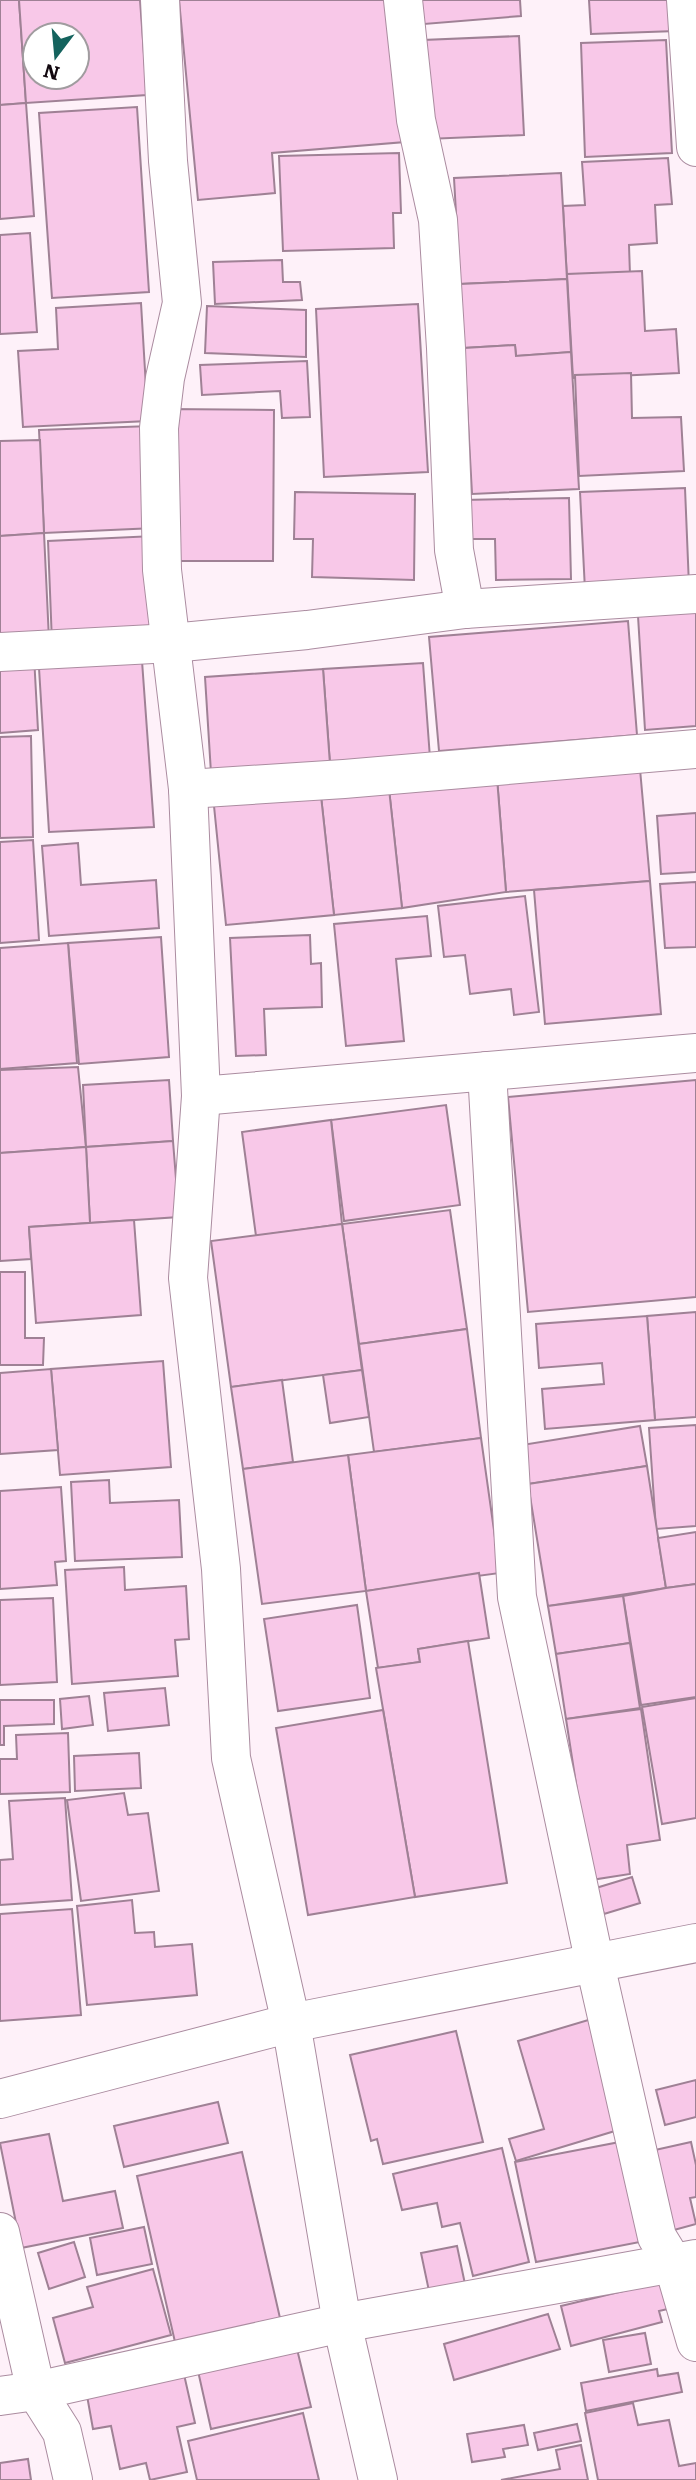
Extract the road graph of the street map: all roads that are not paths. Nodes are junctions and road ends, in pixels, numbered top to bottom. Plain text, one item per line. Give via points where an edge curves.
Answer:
1 (160, 0) edge
2 (403, 0) edge
3 (685, 0) edge
4 (696, 147) edge
5 (696, 594) edge
6 (465, 609) junction
7 (172, 643) junction
8 (0, 652) edge
9 (696, 749) edge
10 (188, 789) junction
11 (696, 1053) edge
12 (488, 1072) junction
13 (201, 1097) junction
14 (696, 1943) edge
15 (594, 1964) junction
16 (291, 2023) junction
17 (0, 2099) edge
18 (0, 2232) edge
19 (685, 2261) edge
20 (342, 2323) junction
21 (696, 2342) edge
22 (18, 2393) edge
23 (73, 2480) edge
24 (378, 2480) edge

1 - 7 street via 182,303 159,428 162,570
2 - 6 street via 416,120 438,220 454,550
3 - 4 street
5 - 6 street
6 - 7 street
7 - 8 street
7 - 10 street
9 - 10 street
10 - 13 street
11 - 12 street
12 - 13 street
12 - 15 street via 517,1597
13 - 16 street via 188,1278 220,1569 231,1758
14 - 15 street
15 - 16 street
15 - 19 street via 657,2237
16 - 17 street
16 - 20 street
18 - 22 street
19 - 20 street
19 - 21 street
20 - 22 street
20 - 24 street
22 - 23 street via 62,2432

